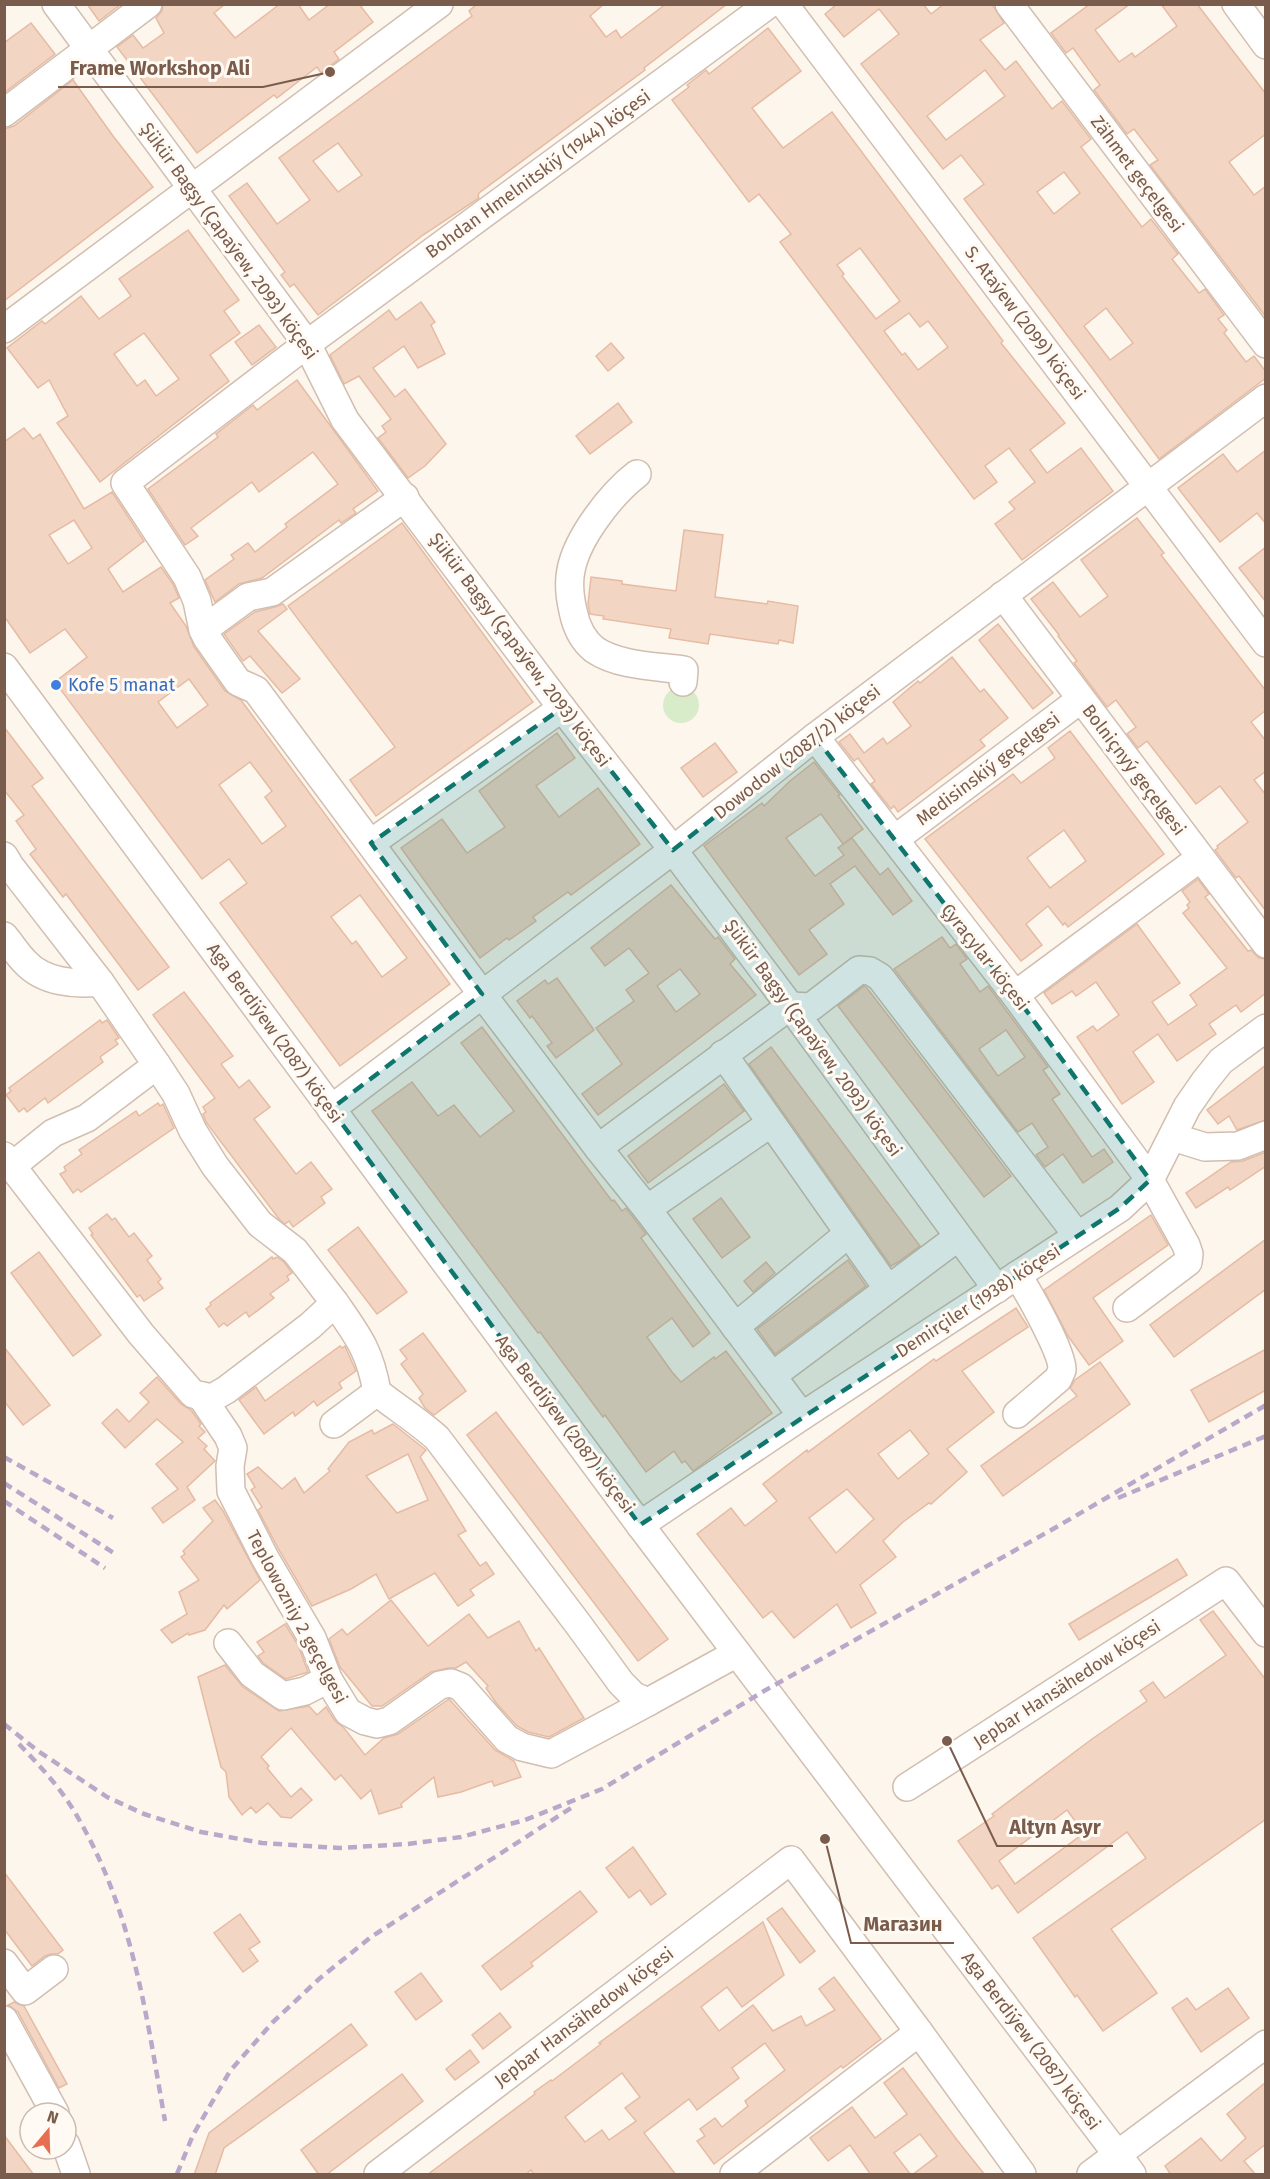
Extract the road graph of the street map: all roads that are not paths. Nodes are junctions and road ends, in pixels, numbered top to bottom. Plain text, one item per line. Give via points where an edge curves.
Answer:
1 (56, 4) edge
2 (148, 4) edge
3 (439, 4) edge
4 (769, 4) edge
5 (784, 4) edge
6 (1009, 4) edge
7 (1236, 4) edge
8 (1266, 45) edge
9 (90, 50) junction
10 (4, 113) edge
11 (192, 189) junction
12 (4, 329) edge
13 (307, 344) junction
14 (1266, 344) edge
15 (1266, 398) edge
16 (637, 474) dead end
17 (1148, 485) junction
18 (405, 497) junction
19 (1003, 595) junction
20 (203, 630) junction
21 (1266, 643) edge
22 (4, 667) edge
23 (682, 682) dead end
24 (1081, 699) junction
25 (562, 708) junction
26 (815, 737) junction
27 (895, 839) junction
28 (370, 843) junction
29 (673, 850) junction
30 (1200, 858) junction
31 (6, 865) edge
32 (4, 936) edge
33 (1266, 944) edge
34 (100, 982) junction
35 (482, 994) junction
36 (1015, 995) junction
37 (790, 1006) junction
38 (1266, 1028) edge
39 (723, 1054) junction
40 (158, 1065) junction
41 (330, 1109) junction
42 (771, 1123) junction
43 (1266, 1135) edge
44 (1173, 1137) junction
45 (598, 1148) junction
46 (8, 1161) edge
47 (1150, 1180) junction
48 (647, 1209) junction
49 (848, 1234) junction
50 (1077, 1235) junction
51 (958, 1237) junction
52 (1007, 1282) junction
53 (888, 1289) junction
54 (335, 1303) junction
55 (1127, 1308) dead end
56 (735, 1327) junction
57 (772, 1376) junction
58 (378, 1392) junction
59 (201, 1396) junction
60 (1017, 1414) dead end
61 (802, 1416) junction
62 (334, 1424) dead end
63 (640, 1525) junction
64 (1266, 1633) edge
65 (228, 1643) dead end
66 (737, 1653) junction
67 (328, 1679) junction
68 (648, 1702) junction
69 (907, 1787) dead end
70 (4, 1963) edge
71 (54, 1969) dead end
72 (4, 2020) edge
73 (919, 2032) junction
74 (1266, 2044) edge
75 (48, 2101) edge
76 (1125, 2165) edge
77 (386, 2172) edge
78 (734, 2175) edge
79 (1022, 2175) edge
80 (1091, 2175) edge

1 - 9 street, Şükür Bagşy (Çapaýew, 2093) köçesi
2 - 9 street
3 - 11 street
4 - 13 street, Bohdan Hmelnitskiý (1944) köçesi
5 - 17 street, S. Ataýew (2099) köçesi
6 - 14 street, Zähmet geçelgesi
7 - 8 street
9 - 10 street
9 - 11 street, Şükür Bagşy (Çapaýew, 2093) köçesi
11 - 12 street
11 - 13 street, Şükür Bagşy (Çapaýew, 2093) köçesi
13 - 18 street, Şükür Bagşy (Çapaýew, 2093) köçesi via 345,420
13 - 20 street, Bohdan Hmelnitskiý (1944) köçesi via 125,483 187,577
15 - 17 street, Dowodow (2087/2) köçesi
16 - 23 street via 596,518 576,554 569,588 572,605 584,639 596,650 630,662 684,670
17 - 19 street, Dowodow (2087/2) köçesi
17 - 21 street, S. Ataýew (2099) köçesi
18 - 20 street via 272,592 248,597
18 - 25 street, Şükür Bagşy (Çapaýew, 2093) köçesi
19 - 24 street, Bolniçnyý geçelgesi
19 - 26 street, Dowodow (2087/2) köçesi
20 - 28 street via 238,682 256,690
22 - 41 street, Aga Berdiýew (2087) köçesi
24 - 27 street, Medisinskiý geçelgesi
24 - 30 street, Bolniçnyý geçelgesi
25 - 28 street
25 - 29 street, Şükür Bagşy (Çapaýew, 2093) köçesi
26 - 27 street, Çyraçylar köçesi
26 - 29 street, Dowodow (2087/2) köçesi
27 - 36 street, Çyraçylar köçesi
28 - 35 street
29 - 35 street, Dowodow (2087/2) köçesi
29 - 37 street, Şükür Bagşy (Çapaýew, 2093) köçesi
30 - 33 street, Bolniçnyý geçelgesi
30 - 36 street
31 - 34 street
32 - 34 street via 40,974 85,984
34 - 40 street
35 - 41 street, Dowodow (2087/2) köçesi
35 - 45 street
36 - 47 street, Çyraçylar köçesi
37 - 39 street
37 - 50 street via 811,1007 860,970 880,976
37 - 51 street, Şükür Bagşy (Çapaýew, 2093) köçesi
38 - 44 street, Demirçiler (1938) köçesi via 1221,1061 1187,1107
39 - 42 street
39 - 45 street
40 - 46 street via 87,1118 53,1133
40 - 54 street via 215,1166 260,1224 296,1251
41 - 63 street, Aga Berdiýew (2087) köçesi
42 - 48 street
42 - 49 street
43 - 44 street via 1238,1146 1205,1147
44 - 47 street, Demirçiler (1938) köçesi
45 - 48 street
46 - 59 street, Teplowozniy 2 geçelgesi via 141,1334 193,1394
47 - 50 street, Demirçiler (1938) köçesi via 1120,1208
47 - 55 street, Çyraçylar köçesi via 1186,1245 1188,1262
48 - 56 street
49 - 53 street
49 - 56 street
50 - 52 street, Demirçiler (1938) köçesi
51 - 52 street, Şükür Bagşy (Çapaýew, 2093) köçesi
51 - 53 street
52 - 60 street, Şükür Bagşy (Çapaýew, 2093) köçesi via 1031,1295 1062,1371 1058,1379
52 - 61 street, Demirçiler (1938) köçesi
53 - 57 street
54 - 58 street via 364,1345
54 - 59 street via 226,1390 212,1398
56 - 57 street
57 - 61 street
58 - 62 street
58 - 68 street via 437,1438 621,1683 634,1696
59 - 67 street, Teplowozniy 2 geçelgesi via 233,1448 231,1491 312,1638
61 - 63 street, Demirçiler (1938) köçesi
63 - 66 street, Aga Berdiýew (2087) köçesi
64 - 69 street, Jepbar Hansähedow köçesi via 1226,1581
65 - 67 street via 252,1674 283,1696 306,1691
66 - 68 street
66 - 76 street, Aga Berdiýew (2087) köçesi
67 - 68 street, Teplowozniy 2 geçelgesi via 348,1712 376,1724 388,1721 440,1685 451,1683 461,1687 507,1739 551,1754
70 - 71 street via 25,1991
72 - 75 street
73 - 77 street, Jepbar Hansähedow köçesi via 790,1860
73 - 78 street
73 - 79 street
74 - 76 street
76 - 80 street

